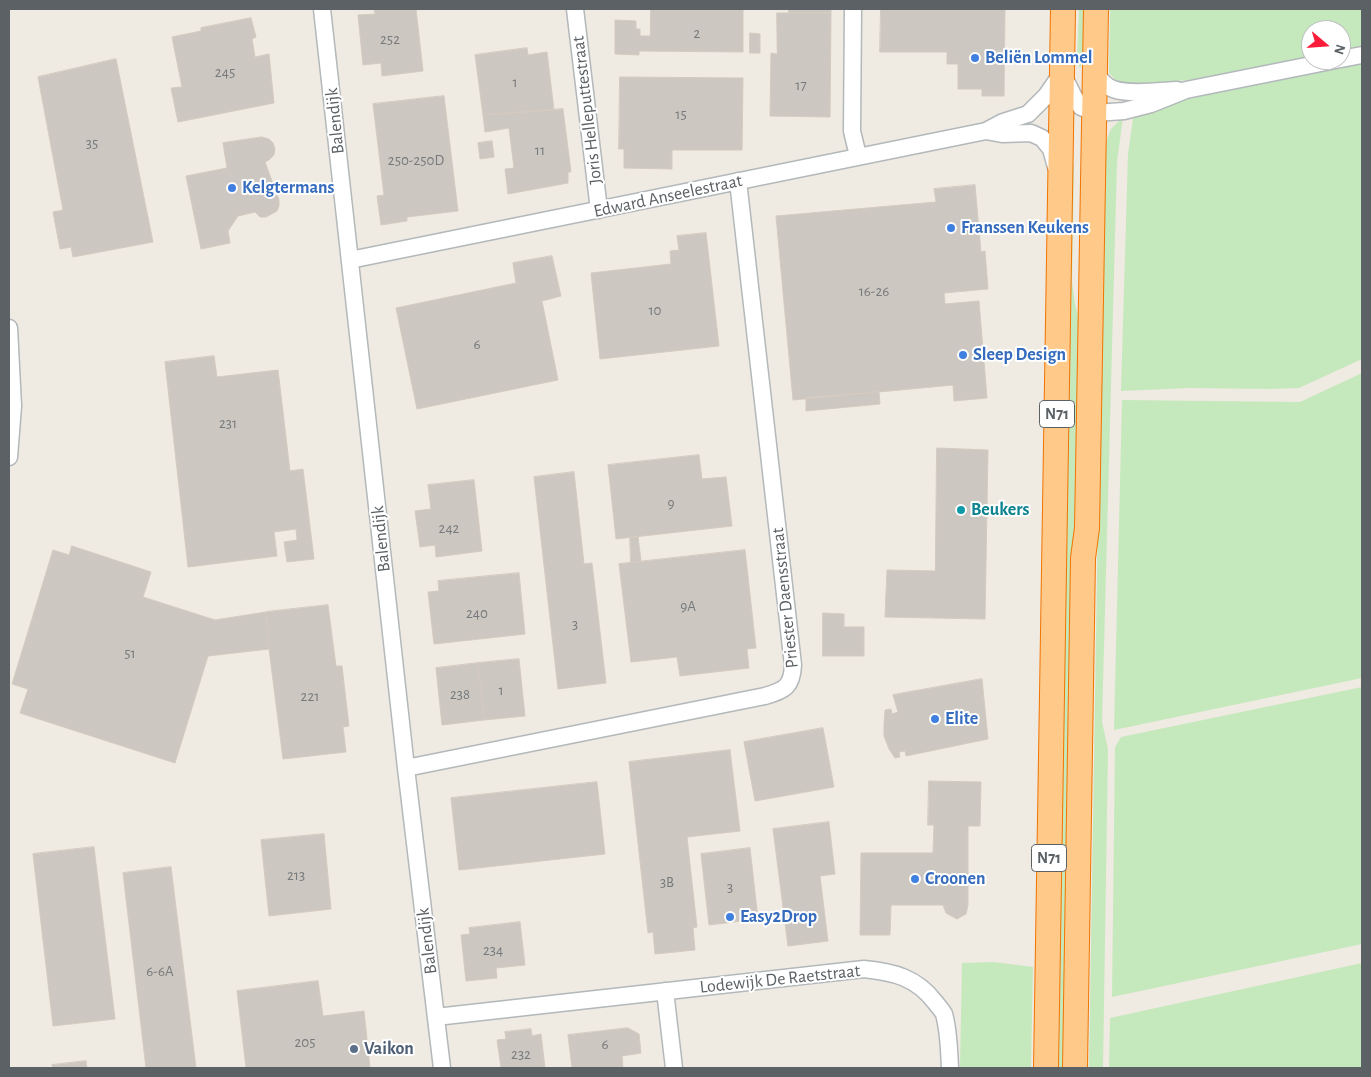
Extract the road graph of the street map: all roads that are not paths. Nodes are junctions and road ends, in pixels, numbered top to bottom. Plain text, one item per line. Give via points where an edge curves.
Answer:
1 (322, 9) edge
2 (575, 9) edge
3 (852, 9) edge
4 (1063, 9) edge
5 (1096, 9) edge
6 (1301, 67) edge
7 (1062, 73) junction
8 (1096, 73) junction
9 (1186, 90) junction
10 (1124, 111) junction
11 (1095, 113) junction
12 (986, 131) junction
13 (1094, 148) junction
14 (858, 156) junction
15 (738, 181) junction
16 (1061, 182) junction
17 (599, 210) junction
18 (350, 260) junction
19 (9, 328) edge
20 (9, 457) edge
21 (406, 768) junction
22 (665, 991) junction
23 (436, 1017) junction
24 (442, 1068) edge
25 (674, 1068) edge
26 (950, 1068) edge
27 (1046, 1068) edge
28 (1075, 1068) edge

1 - 18 street, Balendijk
2 - 17 street, Joris Helleputtestraat
3 - 14 street via 852,131
4 - 7 highway, N71
5 - 8 highway, N71
6 - 9 street
7 - 11 street via 1081,107
7 - 12 street, Edward Anseelestraat via 1028,114
7 - 16 highway, N71
8 - 9 street via 1112,89 1126,92
8 - 11 highway, N71
9 - 10 street
10 - 11 street
10 - 13 street via 1105,123
11 - 13 highway, N71
12 - 14 street, Edward Anseelestraat
12 - 16 street, Edward Anseelestraat via 1031,134 1042,138 1050,149
13 - 28 highway, N71 via 1087,528 1083,558
14 - 15 street, Edward Anseelestraat
15 - 17 street, Edward Anseelestraat
15 - 21 street, Priester Daensstraat via 793,677 780,691 765,696
16 - 27 highway, N71
17 - 18 street, Edward Anseelestraat
18 - 21 street, Balendijk
19 - 20 street via 13,406
21 - 23 street, Balendijk
22 - 23 street, Lodewijk De Raetstraat
22 - 25 street
22 - 26 street, Lodewijk De Raetstraat via 864,969 887,971 908,978 931,996 943,1012
23 - 24 street, Balendijk

